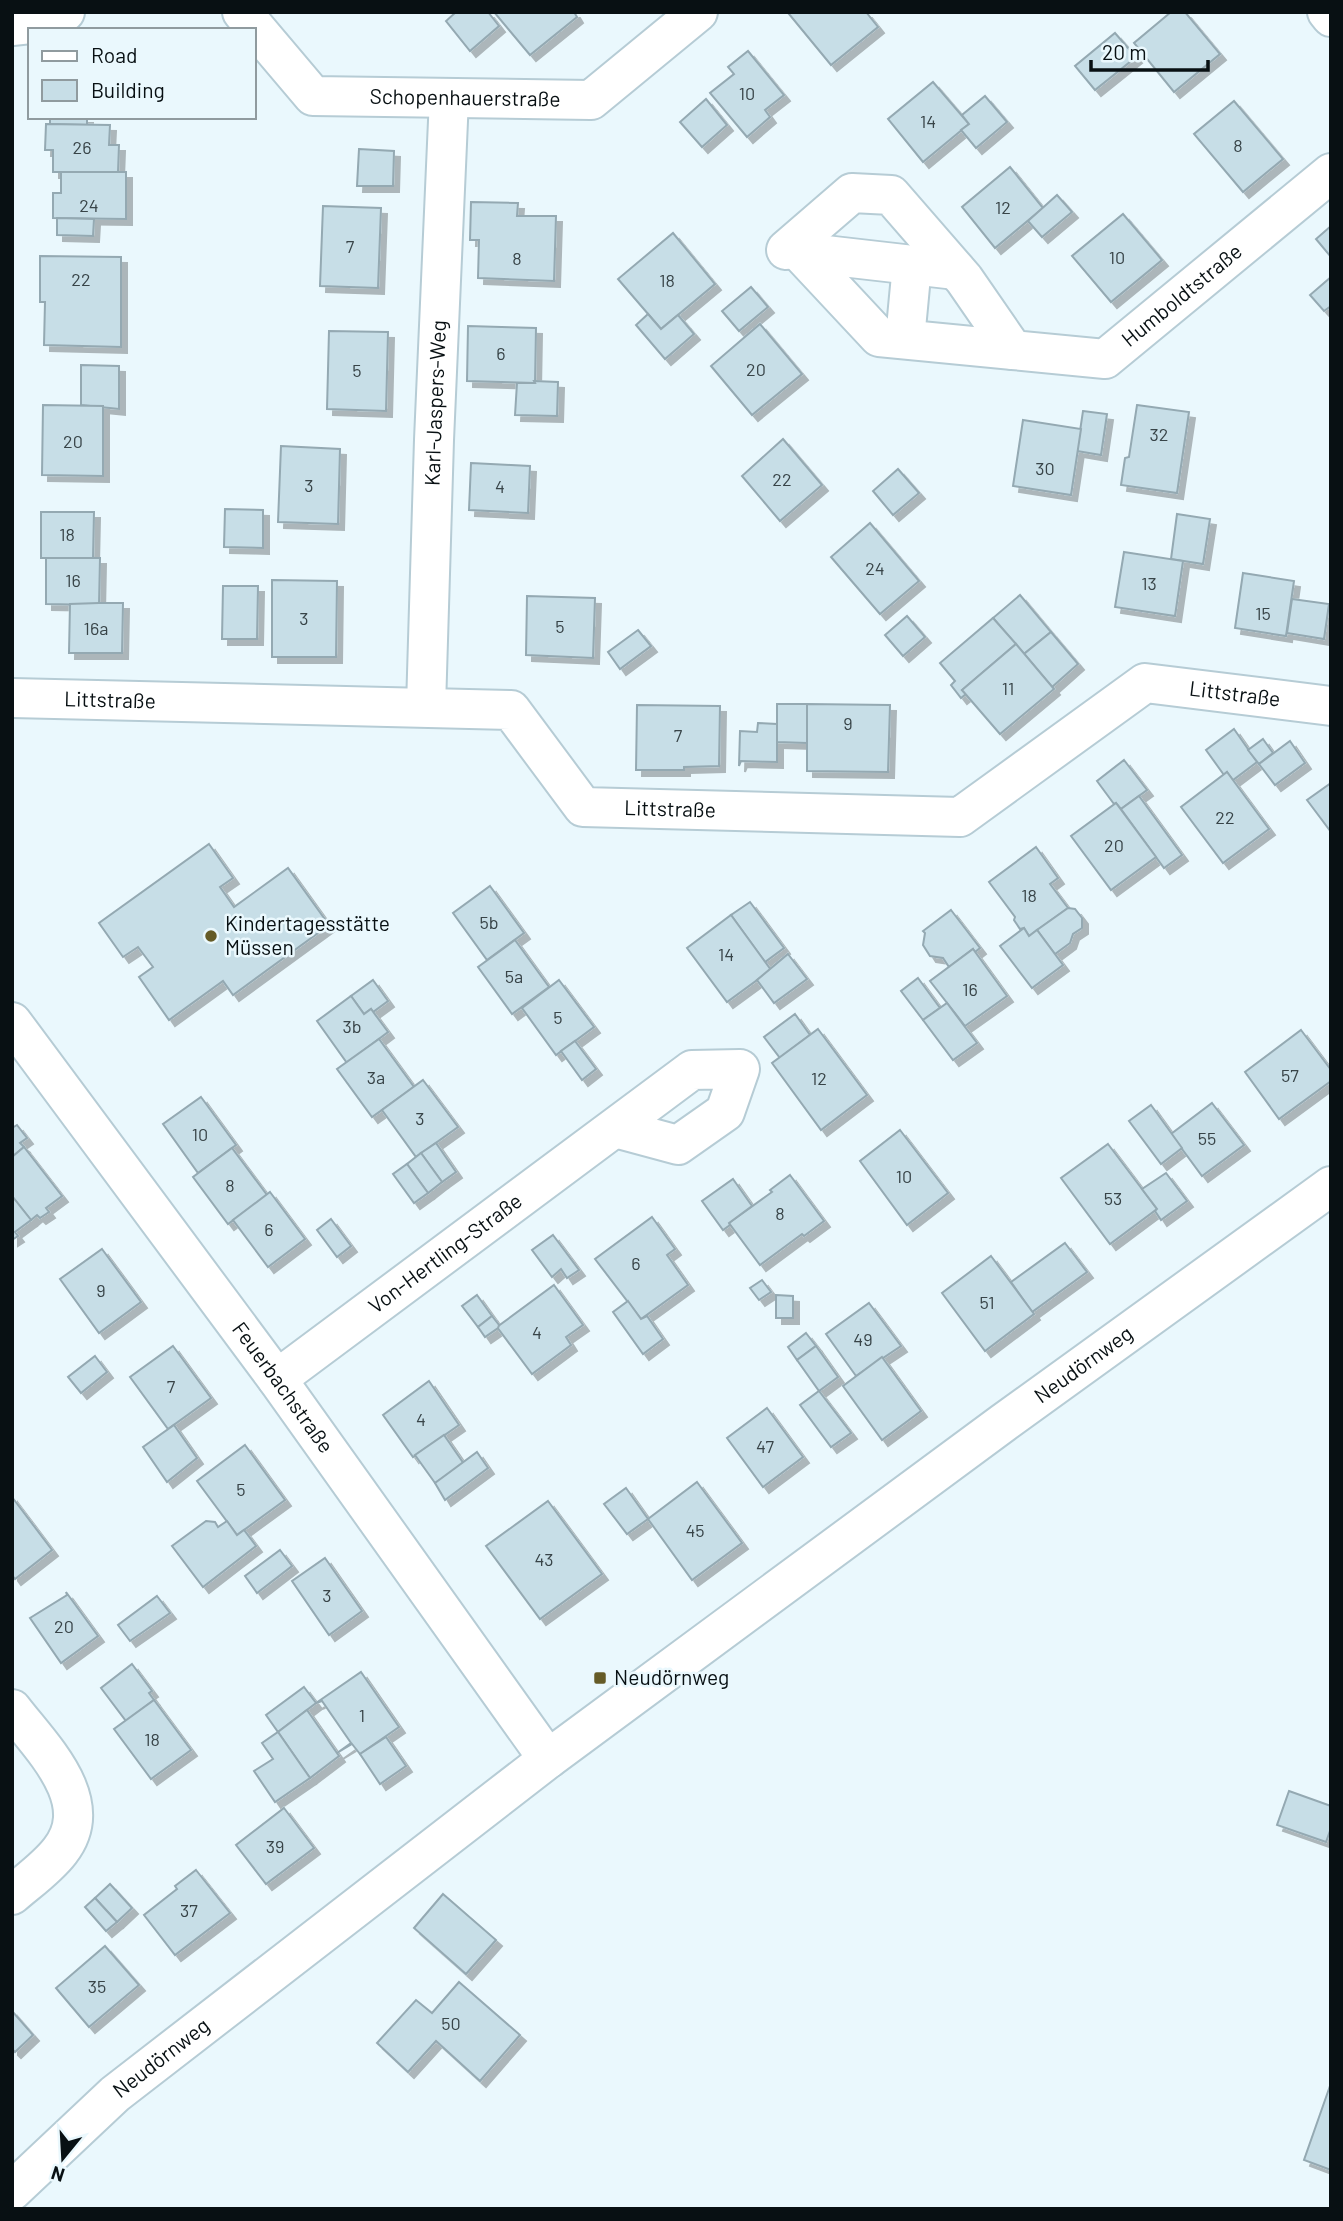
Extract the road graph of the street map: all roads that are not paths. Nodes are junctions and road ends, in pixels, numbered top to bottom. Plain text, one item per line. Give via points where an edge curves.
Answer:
1 (65, 12) edge
2 (242, 12) edge
3 (698, 12) edge
4 (1327, 12) edge
5 (1331, 17) edge
6 (12, 26) edge
7 (256, 28) edge
8 (256, 29) edge
9 (449, 98) junction
10 (1331, 173) edge
11 (793, 249) junction
12 (912, 265) junction
13 (956, 270) junction
14 (905, 340) junction
15 (1013, 350) junction
16 (12, 698) edge
17 (1331, 706) edge
18 (426, 707) junction
19 (12, 1022) edge
20 (615, 1128) dead end
21 (1331, 1186) edge
22 (277, 1379) junction
23 (12, 1709) edge
24 (548, 1759) junction
25 (12, 1895) edge
26 (12, 2191) edge

1 - 6 street via 49,22
2 - 7 street, Schopenhauerstraße
3 - 9 street, Schopenhauerstraße via 591,100
4 - 5 street
8 - 9 street, Schopenhauerstraße via 313,96
9 - 18 street, Karl-Jaspers-Weg
10 - 15 street, Humboldtstraße via 1105,359
11 - 12 street
11 - 13 street via 852,193 891,195
11 - 14 street, Humboldtstraße via 879,337
12 - 13 street
12 - 14 street
13 - 15 street
14 - 15 street, Humboldtstraße
16 - 18 street, Littstraße
17 - 18 street, Littstraße via 1145,683 960,817 583,807 511,710
19 - 22 street, Feuerbachstraße
20 - 22 street, Von-Hertling-Straße
21 - 24 street, Neudörnweg
22 - 24 street, Feuerbachstraße
23 - 25 street via 65,1781 73,1806 69,1835 61,1850
24 - 26 street, Neudörnweg via 114,2094

